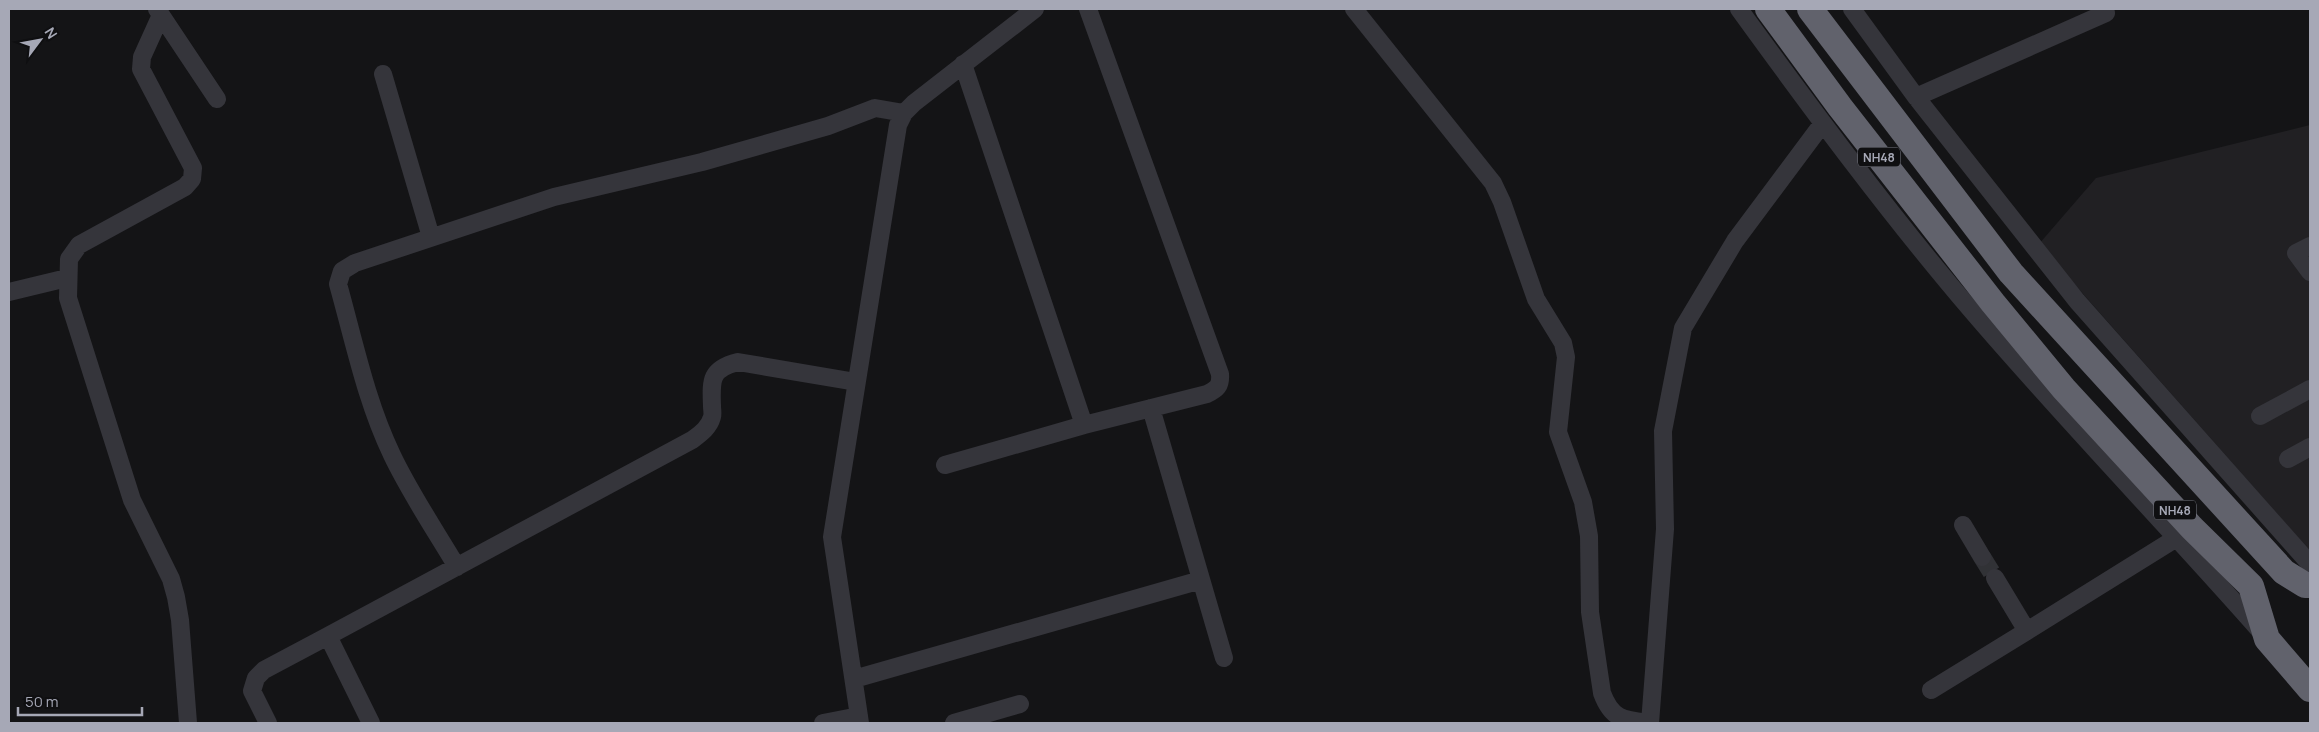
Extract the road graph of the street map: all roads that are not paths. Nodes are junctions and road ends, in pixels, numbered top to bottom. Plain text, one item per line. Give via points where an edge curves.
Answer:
1 (1035, 9) edge
2 (1088, 9) edge
3 (1354, 9) edge
4 (1739, 9) edge
5 (1768, 9) edge
6 (1810, 9) edge
7 (1852, 9) edge
8 (159, 12) edge
9 (2106, 13) dead end
10 (963, 64) junction
11 (383, 74) dead end
12 (1916, 97) junction
13 (217, 99) dead end
14 (904, 113) junction
15 (1822, 124) junction
16 (431, 238) junction
17 (2310, 246) edge
18 (2310, 272) edge
19 (67, 278) junction
20 (9, 292) edge
21 (856, 382) junction
22 (2310, 389) edge
23 (1151, 408) junction
24 (2260, 416) dead end
25 (1084, 425) junction
26 (2310, 447) edge
27 (2288, 459) dead end
28 (945, 465) dead end
29 (1964, 525) dead end
30 (2178, 538) junction
31 (1982, 557) tunnel mouth
32 (2310, 564) edge
33 (457, 567) junction
34 (1995, 578) tunnel mouth
35 (1201, 580) junction
36 (2310, 585) edge
37 (2027, 631) junction
38 (328, 636) junction
39 (2267, 640) junction
40 (1224, 658) dead end
41 (854, 680) junction
42 (2310, 689) edge
43 (1931, 690) dead end
44 (1020, 704) dead end
45 (859, 719) edge
46 (188, 723) edge
47 (268, 723) edge
48 (371, 723) edge
49 (823, 723) edge
50 (954, 723) edge
51 (1650, 723) edge

1 - 10 street
2 - 23 street via 1220,374 1217,389 1207,394
3 - 51 street via 1493,182 1536,299 1563,343 1566,357 1558,432 1583,502 1590,536 1590,612 1602,693 1614,714 1624,720
4 - 15 street
5 - 39 highway, NH48 via 1840,107 2064,389 2251,586
6 - 36 highway, NH48 via 2020,283 2284,572
7 - 12 street
8 - 13 street
8 - 19 street via 142,56 141,69 193,168 192,179 185,186 79,245 69,259
9 - 12 street
10 - 14 street
10 - 25 street
11 - 16 street
12 - 32 street via 2077,301
14 - 16 street via 875,108 828,126 702,162 562,195
14 - 21 street via 898,126
15 - 30 street via 1969,308
15 - 51 street via 1735,241 1683,328 1663,431 1665,530
16 - 33 street via 355,263 342,271 338,284 373,407 392,456
17 - 18 street via 2296,253
19 - 20 street
19 - 46 street via 68,298 132,500 171,579 180,620
21 - 33 street via 738,362 726,365 716,372 712,382 713,416 705,430 692,440
21 - 41 street via 832,537
22 - 24 street
23 - 25 street
23 - 35 street
25 - 28 street
26 - 27 street
29 - 31 street
30 - 37 street
30 - 39 street
33 - 38 street
34 - 37 street
35 - 40 street
35 - 41 street
37 - 43 street
38 - 47 street via 264,670 256,678 252,691
38 - 48 street
39 - 42 highway, NH48
41 - 45 street
44 - 50 street
45 - 49 street

